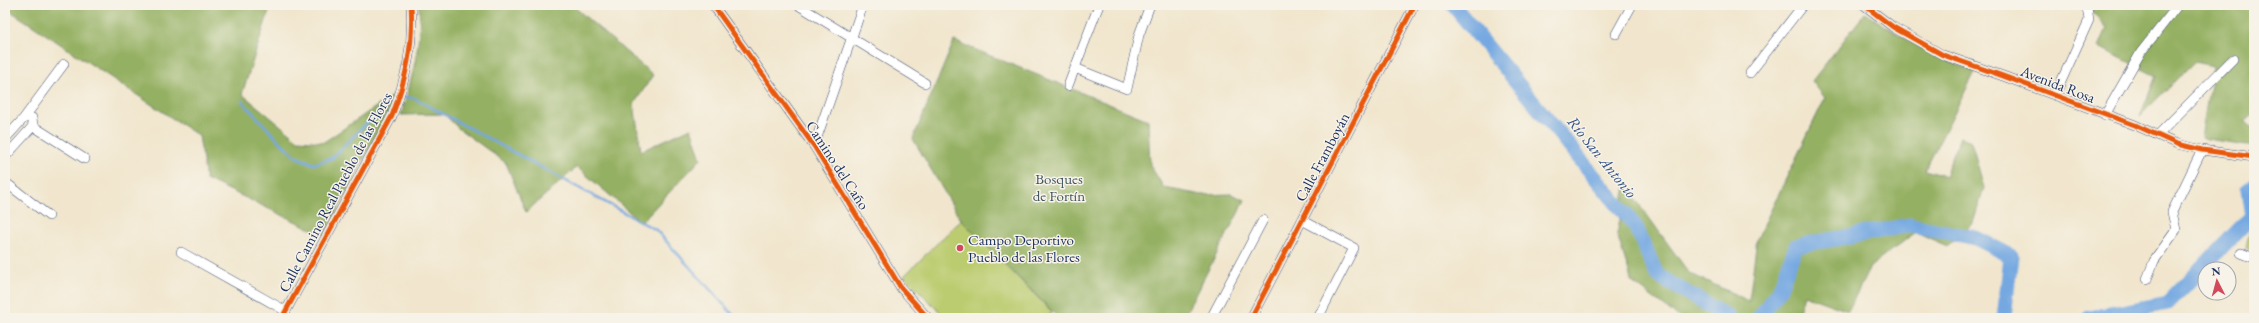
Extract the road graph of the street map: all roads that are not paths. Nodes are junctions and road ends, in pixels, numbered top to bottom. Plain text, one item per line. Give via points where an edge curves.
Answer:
1 (411, 5) edge
2 (713, 5) edge
3 (798, 5) edge
4 (863, 5) edge
5 (1099, 5) edge
6 (1150, 5) edge
7 (1632, 5) edge
8 (1803, 5) edge
9 (1864, 5) edge
10 (2084, 5) edge
11 (2178, 5) edge
12 (1414, 6) dead end
13 (1616, 34) dead end
14 (851, 38) junction
15 (2233, 59) dead end
16 (64, 64) dead end
17 (1075, 68) junction
18 (1750, 73) dead end
19 (925, 83) dead end
20 (1068, 86) dead end
21 (2055, 95) junction
22 (2105, 114) junction
23 (24, 118) junction
24 (33, 126) junction
25 (2158, 135) junction
26 (5, 139) edge
27 (814, 146) junction
28 (2202, 150) junction
29 (5, 157) edge
30 (2254, 157) edge
31 (85, 159) dead end
32 (5, 182) edge
33 (49, 216) dead end
34 (1263, 220) dead end
35 (1302, 220) junction
36 (181, 252) dead end
37 (2241, 253) dead end
38 (2254, 258) edge
39 (2146, 279) dead end
40 (284, 314) edge
41 (928, 318) edge
42 (1211, 318) edge
43 (1251, 318) edge
44 (1318, 318) edge

1 - 40 street, Calle Camino Real Pueblo de las Flores via 412,20 405,83 392,116
2 - 27 street, Camino del Caño
3 - 14 street
4 - 14 street
5 - 17 street
6 - 17 street via 1138,35 1127,89
7 - 13 street
8 - 18 street
9 - 21 street, Avenida Rosa via 1893,27 1943,55
10 - 21 street via 2089,20
11 - 22 street via 2141,52
12 - 35 street, Calle Framboyán
14 - 19 street
14 - 27 street
15 - 25 street
16 - 23 street
17 - 20 street
21 - 22 street, Avenida Rosa
22 - 25 street, Avenida Rosa
23 - 24 street via 32,118
23 - 26 street
24 - 29 street
24 - 31 street
25 - 28 street, Avenida Rosa via 2177,144
27 - 41 street, Camino del Caño via 901,288
28 - 30 street, Avenida Rosa
28 - 39 street via 2172,212 2176,230 2154,261
32 - 33 street
34 - 42 street
35 - 43 street, Calle Framboyán
35 - 44 street via 1354,248
36 - 40 street
37 - 38 street

